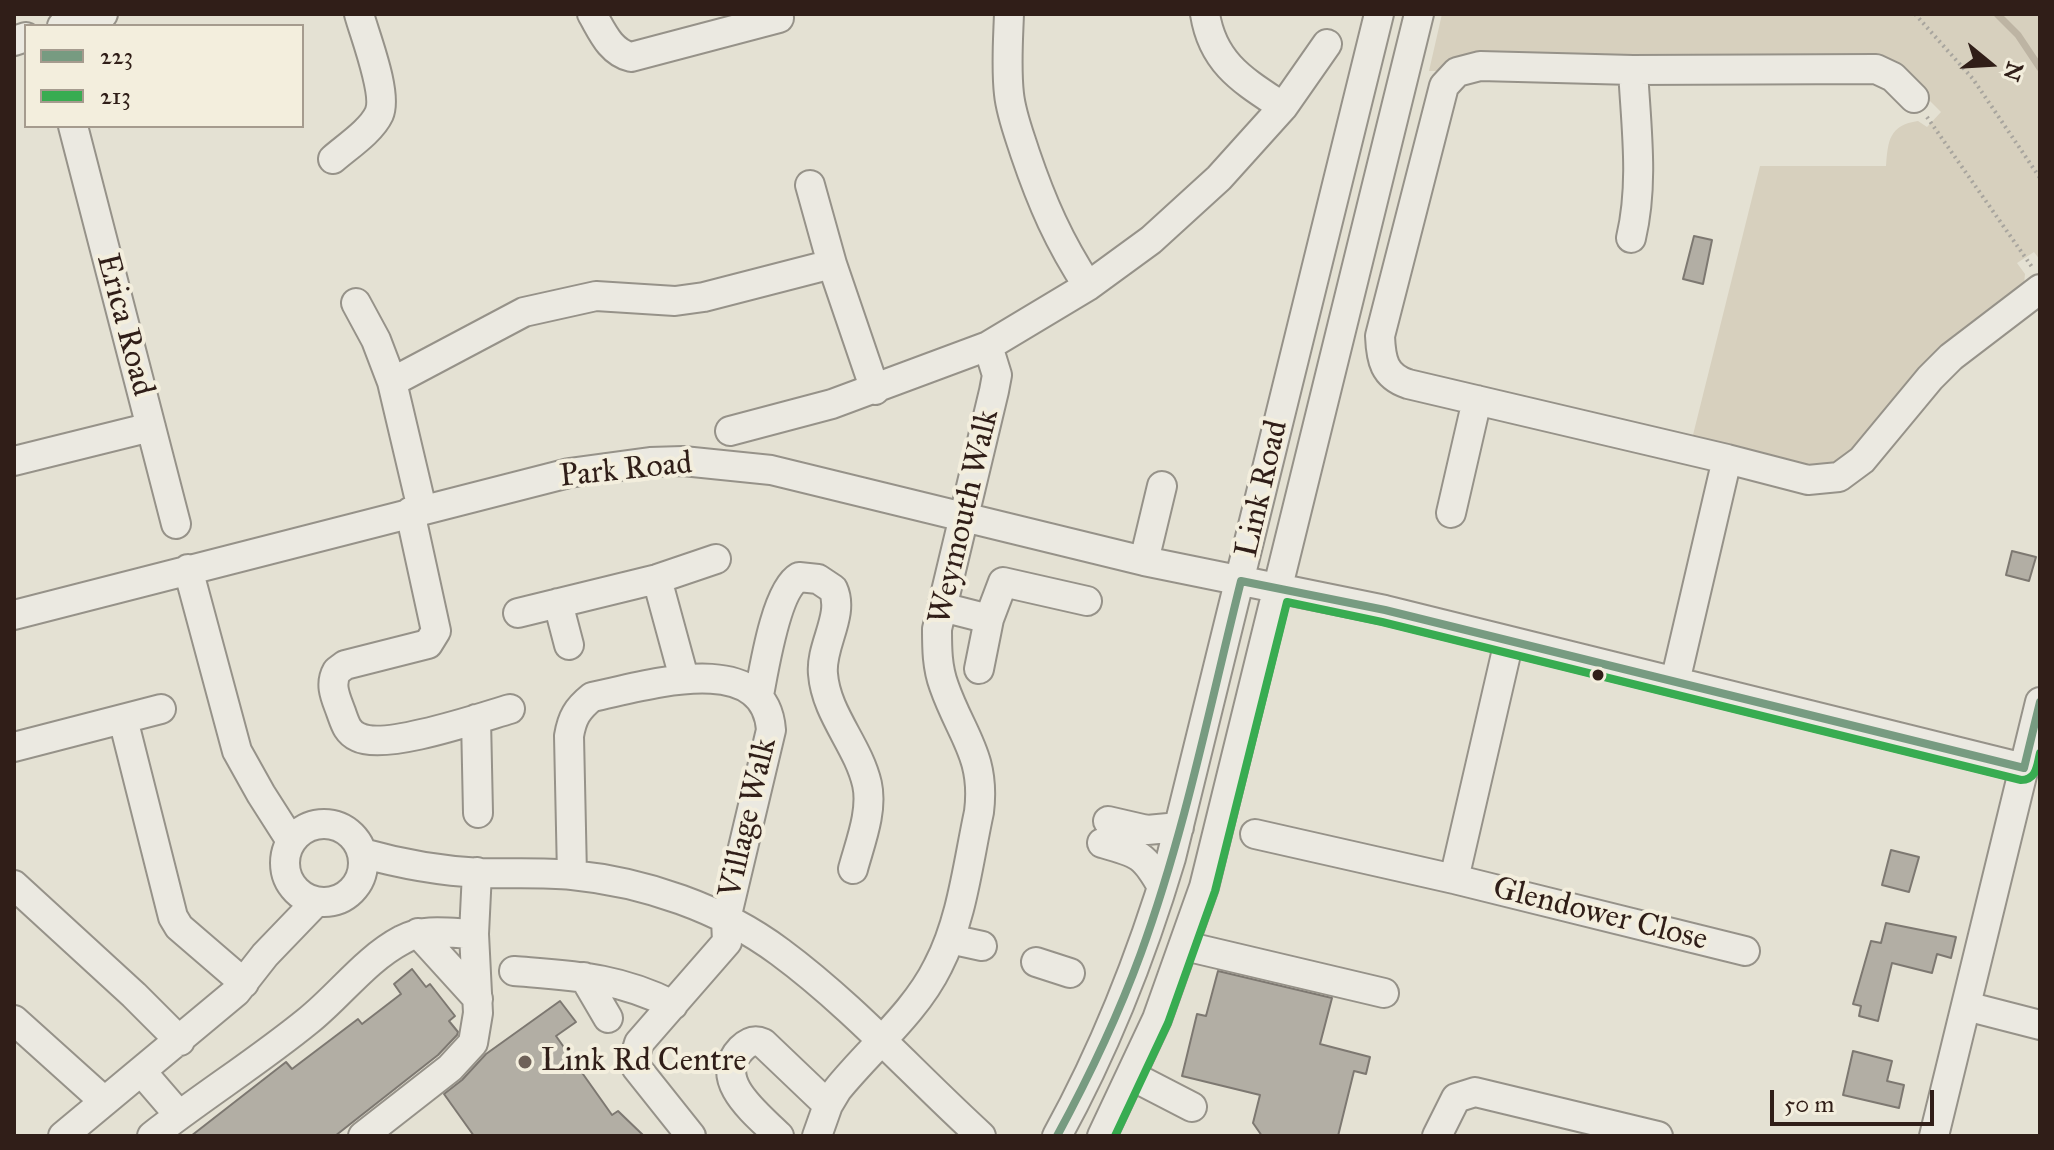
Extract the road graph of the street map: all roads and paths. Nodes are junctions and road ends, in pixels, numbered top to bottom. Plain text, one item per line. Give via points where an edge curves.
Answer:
1 (103, 14) edge
2 (359, 14) edge
3 (592, 14) edge
4 (1009, 14) edge
5 (1205, 14) edge
6 (1379, 14) edge
7 (1419, 14) edge
8 (1915, 14) edge
9 (779, 18) dead end
10 (69, 24) edge
11 (1327, 44) dead end
12 (1633, 70) junction
13 (1914, 98) joint
14 (1283, 107) junction
15 (74, 128) edge
16 (333, 159) dead end
17 (2040, 178) edge
18 (810, 185) dead end
19 (1631, 238) dead end
20 (832, 264) junction
21 (2040, 278) edge
22 (1088, 286) junction
23 (2040, 289) edge
24 (356, 303) dead end
25 (988, 346) junction
26 (392, 382) junction
27 (875, 390) junction
28 (1477, 400) junction
29 (151, 427) junction
30 (730, 431) dead end
31 (1727, 459) junction
32 (14, 461) edge
33 (1162, 486) dead end
34 (416, 511) junction
35 (1451, 513) dead end
36 (963, 516) junction
37 (176, 524) dead end
38 (716, 559) dead end
39 (1144, 561) junction
40 (188, 569) junction
41 (657, 579) junction
42 (1241, 581) junction
43 (1278, 588) junction
44 (1087, 601) dead end
45 (558, 603) junction
46 (942, 607) junction
47 (518, 613) dead end
48 (14, 615) edge
49 (989, 619) junction
50 (1509, 641) junction
51 (569, 645) dead end
52 (979, 669) dead end
53 (684, 678) junction
54 (1675, 682) junction
55 (759, 695) junction
56 (2040, 702) edge
57 (161, 709) dead end
58 (510, 709) dead end
59 (123, 719) junction
60 (476, 719) junction
61 (14, 747) edge
62 (2024, 768) junction
63 (478, 813) dead end
64 (1179, 827) junction
65 (301, 834) junction
66 (1255, 834) dead end
67 (361, 866) junction
68 (853, 869) dead end
69 (477, 872) junction
70 (572, 875) junction
71 (1454, 879) junction
72 (14, 885) edge
73 (1162, 887) junction
74 (305, 895) junction
75 (726, 919) junction
76 (418, 933) junction
77 (474, 934) junction
78 (950, 939) junction
79 (982, 946) dead end
80 (1185, 946) junction
81 (1745, 951) dead end
82 (1036, 962) dead end
83 (514, 971) dead end
84 (1070, 973) dead end
85 (584, 977) junction
86 (244, 983) junction
87 (1384, 993) dead end
88 (478, 999) junction
89 (673, 1005) junction
90 (1966, 1006) junction
91 (608, 1018) dead end
92 (14, 1020) edge
93 (2040, 1025) edge
94 (881, 1040) junction
95 (180, 1041) junction
96 (141, 1071) junction
97 (1132, 1076) junction
98 (104, 1101) junction
99 (828, 1105) junction
100 (1192, 1107) dead end
101 (179, 1115) junction
102 (818, 1135) edge
103 (63, 1136) edge
104 (152, 1136) edge
105 (363, 1136) edge
106 (691, 1136) edge
107 (779, 1136) edge
108 (981, 1136) edge
109 (1057, 1136) edge
110 (1102, 1136) edge
111 (1437, 1136) edge
112 (1658, 1136) edge
113 (1934, 1136) edge

1 - 10 street
2 - 16 street via 381,107 370,126
3 - 9 street via 611,45 631,57
4 - 22 street via 1007,67 1015,123 1044,209
5 - 14 street via 1221,59
6 - 42 street, Link Road
7 - 43 street, Link Road
8 - 17 path via 1973,79
11 - 14 street
12 - 13 street via 1876,69
12 - 19 street via 1638,167
12 - 28 street via 1480,66 1457,72 1444,86 1380,352 1397,380
13 - 21 path
14 - 22 street via 1219,178 1151,240
15 - 29 street, Erica Road
18 - 20 street
20 - 26 street via 704,297 675,301 596,296 543,306
20 - 27 street
22 - 25 street
23 - 31 street via 1951,357 1862,460 1839,477 1808,480
24 - 26 street
25 - 27 street
25 - 36 street, Weymouth Walk via 997,375
26 - 34 street
27 - 30 street
28 - 31 street
28 - 35 street
29 - 32 street
29 - 37 street, Erica Road
31 - 54 street
33 - 39 street
34 - 36 street, Park Road via 569,473 683,461 771,470
34 - 40 street, Park Road
34 - 60 street via 436,631 428,644 340,668 333,681 341,712 349,731 376,742
36 - 39 street, Park Road
36 - 46 street, Weymouth Walk
38 - 41 street
39 - 42 street, Park Road
40 - 48 street, Park Road
40 - 65 street via 237,751
41 - 45 street
41 - 53 street
42 - 43 street, Park Road
42 - 64 street, Link Road
43 - 50 street, Park Road
43 - 80 street, Link Road
44 - 49 street via 1003,582
45 - 47 street
45 - 51 street
46 - 49 street
46 - 78 street, Weymouth Walk via 937,657 943,685 974,751 982,791
49 - 52 street
50 - 54 street, Park Road
50 - 71 street, Glendower Close
53 - 55 street, Village Walk via 731,683
53 - 70 street, Village Walk via 592,697 575,714 569,736
54 - 62 street, Park Road
55 - 68 street via 789,587 799,577 818,579 833,589 837,605 823,658 824,683 868,785
55 - 75 street, Village Walk via 770,714 771,730
56 - 62 street
57 - 59 street
58 - 60 street
59 - 61 street
59 - 86 street via 173,917
60 - 63 street
62 - 90 street
64 - 73 street, Link Road
64 - 73 street via 1105,832 1150,864
65 - 67 street via 320,824 342,828 351,834
65 - 74 street via 286,853 285,865
66 - 71 street, Glendower Close
67 - 69 street, Village Walk
67 - 74 street via 353,890 342,898 329,903
69 - 70 street, Village Walk
69 - 77 street
70 - 75 street, Village Walk via 649,889
71 - 81 street, Glendower Close
72 - 95 street
73 - 109 street, Link Road via 1115,1019
74 - 86 street
75 - 89 street via 727,942
75 - 94 street, Village Walk via 779,950
76 - 77 street
76 - 88 street
76 - 101 street via 384,952 310,1020
77 - 88 street
78 - 79 street
78 - 94 street, Weymouth Walk via 919,997
80 - 87 street
80 - 97 street, Link Road
82 - 84 street
83 - 85 street
85 - 89 street via 644,990
85 - 91 street
86 - 95 street
88 - 105 street via 476,1033 465,1054
89 - 106 street via 639,1043 636,1067
90 - 93 street
90 - 113 street
92 - 98 street
94 - 99 street, Weymouth Walk
94 - 108 street, Village Walk
95 - 96 street
96 - 98 street
96 - 101 street
97 - 100 street
97 - 110 street, Link Road
98 - 103 street
99 - 102 street, Weymouth Walk
99 - 107 street via 763,1043 747,1044 729,1075 747,1104
101 - 104 street
111 - 112 street via 1456,1098 1475,1092

